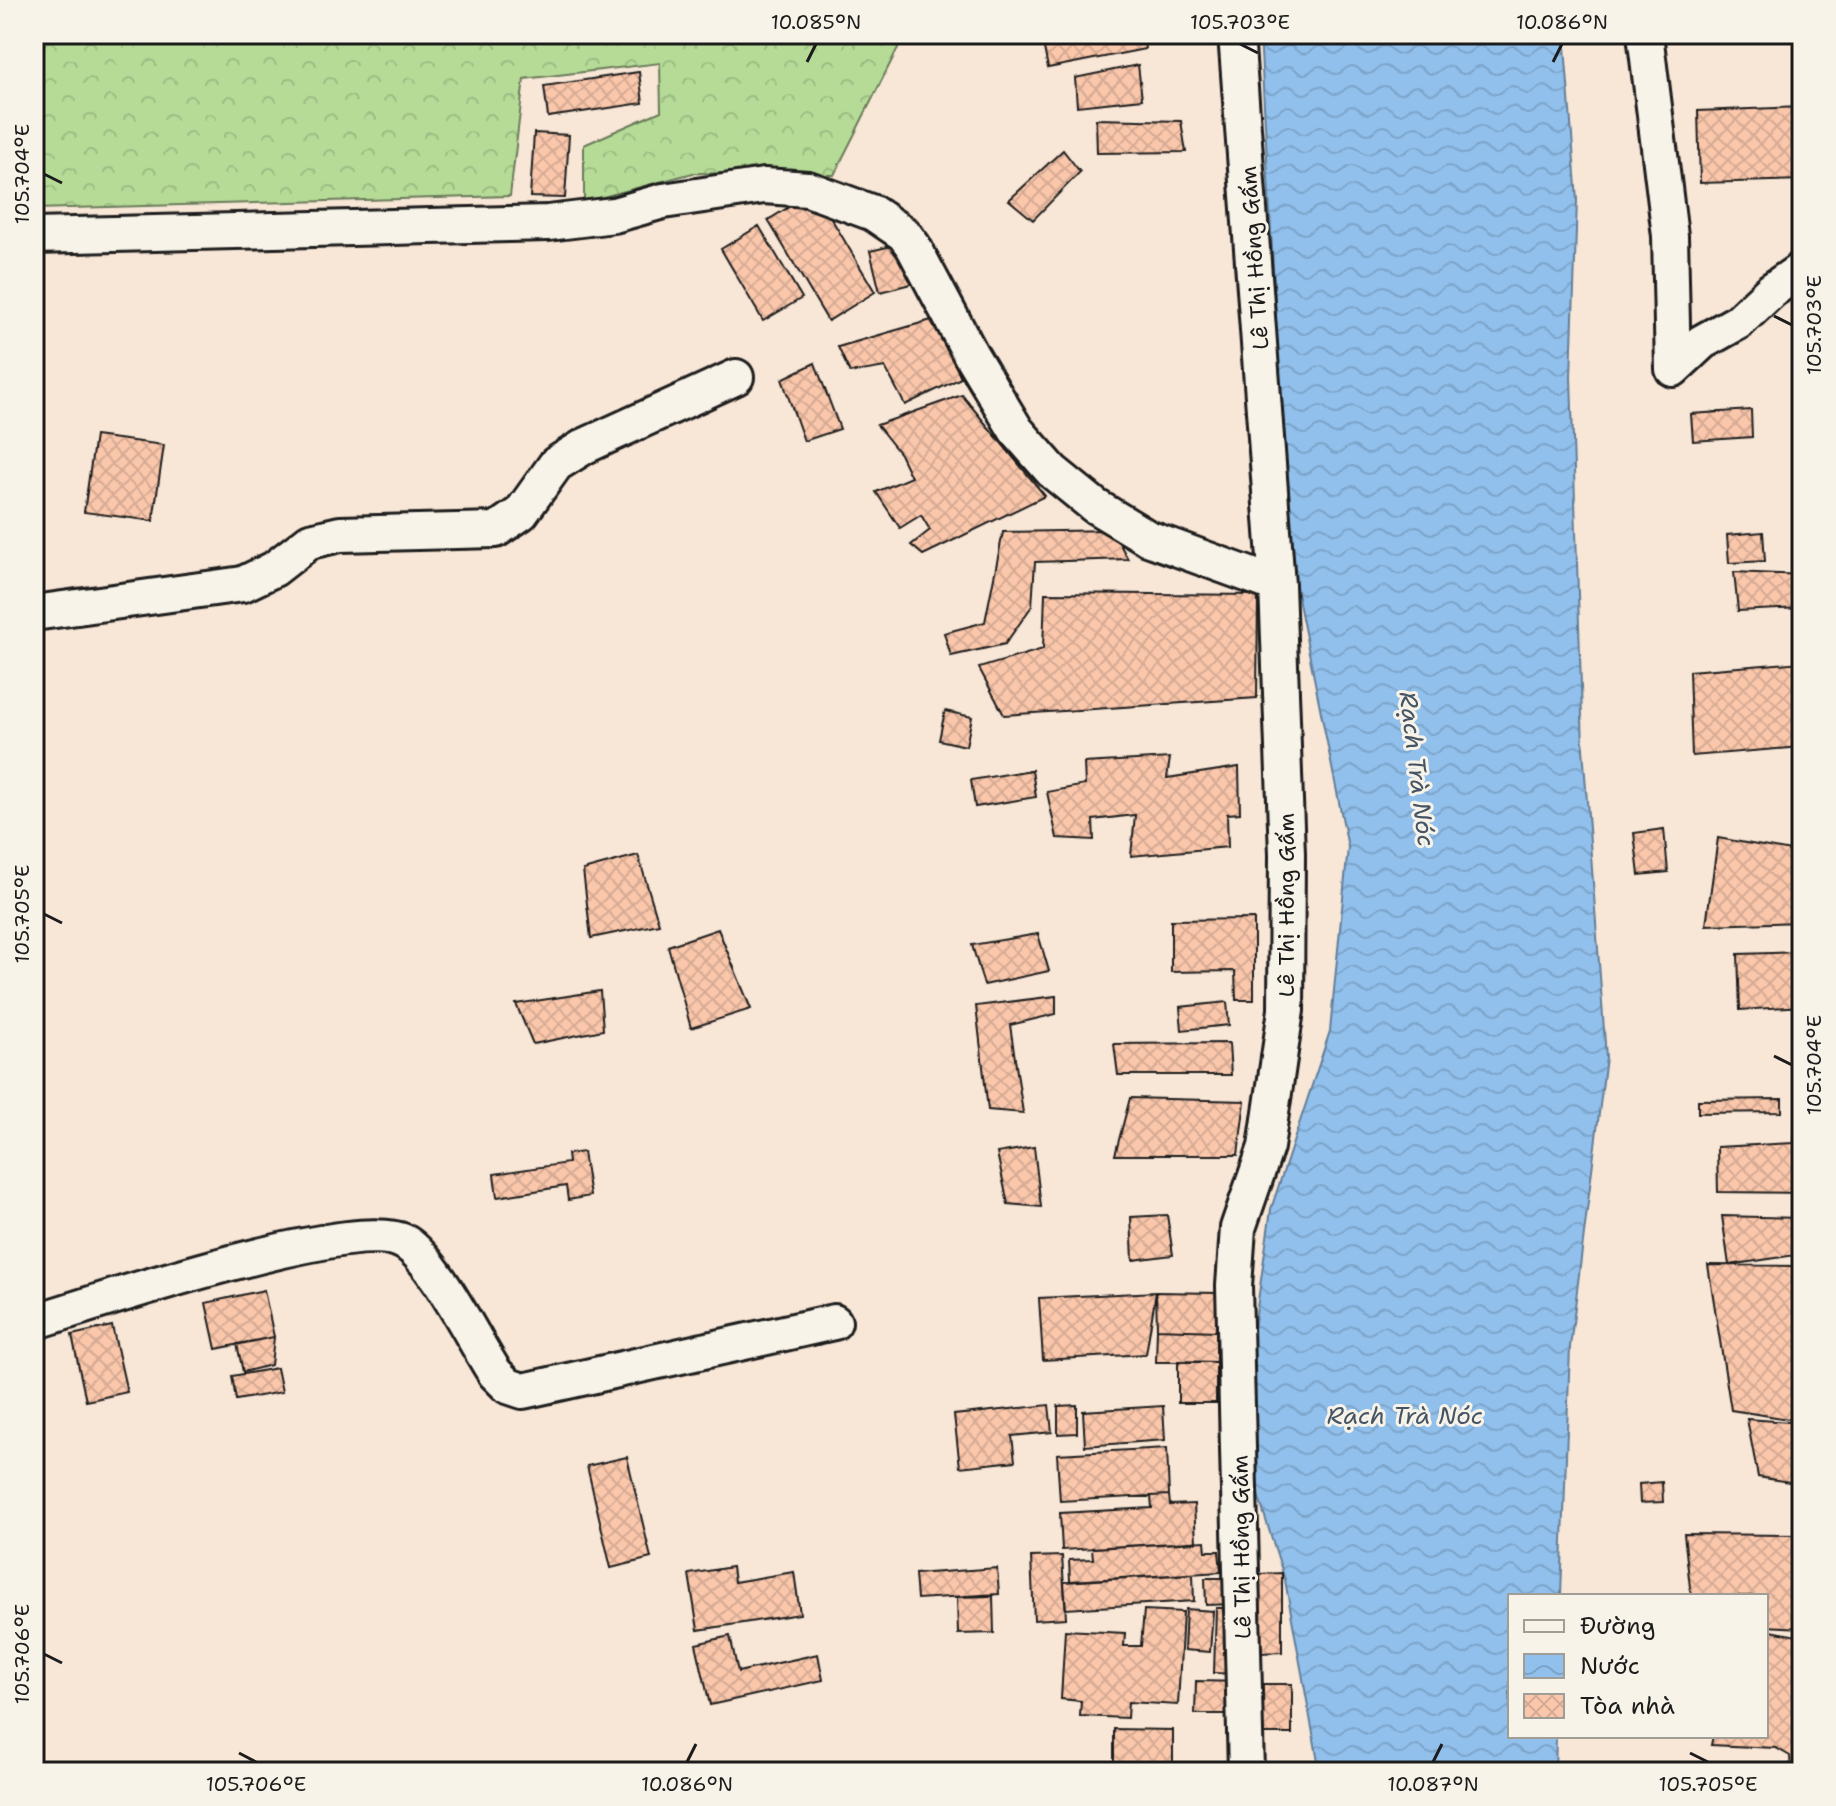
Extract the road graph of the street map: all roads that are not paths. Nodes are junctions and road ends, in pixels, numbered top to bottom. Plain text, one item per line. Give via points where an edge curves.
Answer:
1 (1236, 34) edge
2 (1645, 34) edge
3 (34, 236) edge
4 (1802, 269) edge
5 (736, 377) dead end
6 (1277, 585) junction
7 (34, 613) edge
8 (34, 1322) edge
9 (834, 1322) dead end
10 (1246, 1772) edge

1 - 6 street, Lê Thị Hồng Gấm
2 - 4 street via 1670,236 1673,369
3 - 6 street via 548,223 614,215 710,193 764,186 808,189 873,213 904,234 1016,430 1052,471 1095,506 1148,538
5 - 7 street via 556,464 521,513 496,530 340,534 310,541 274,569 243,584
6 - 10 street, Lê Thị Hồng Gấm via 1287,854 1286,1010 1266,1147 1238,1228 1234,1286
8 - 9 street via 253,1256 373,1236 404,1242 428,1264 495,1373 523,1391

